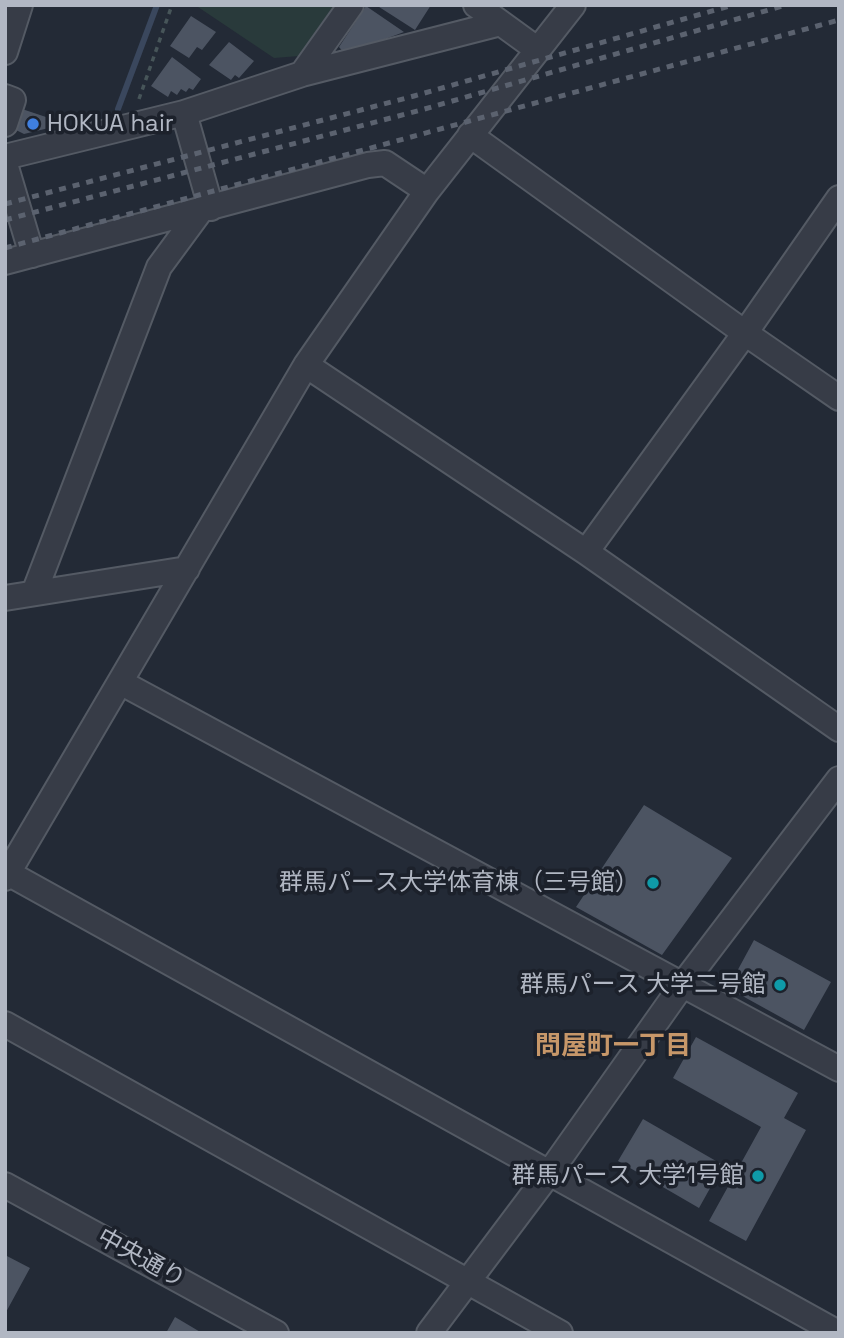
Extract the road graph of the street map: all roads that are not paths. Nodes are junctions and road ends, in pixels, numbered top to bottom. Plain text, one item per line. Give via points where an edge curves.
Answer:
1 (20, 5) edge
2 (351, 5) edge
3 (476, 5) edge
4 (573, 5) edge
5 (501, 23) junction
6 (538, 50) junction
7 (5, 52) edge
8 (302, 74) junction
9 (5, 97) edge
10 (184, 113) junction
11 (5, 124) edge
12 (470, 135) junction
13 (5, 158) edge
14 (5, 164) edge
15 (428, 191) junction
16 (839, 198) edge
17 (206, 209) junction
18 (32, 254) junction
19 (5, 262) edge
20 (745, 333) junction
21 (306, 365) junction
22 (839, 398) edge
23 (586, 552) junction
24 (187, 569) junction
25 (34, 593) junction
26 (5, 598) edge
27 (120, 682) junction
28 (839, 729) edge
29 (839, 779) edge
30 (7, 875) edge
31 (683, 984) junction
32 (5, 1024) edge
33 (839, 1069) edge
34 (550, 1172) junction
35 (5, 1185) edge
36 (468, 1281) junction
37 (276, 1333) edge
38 (429, 1333) edge
39 (560, 1333) edge
40 (838, 1333) edge

1 - 7 street
2 - 8 street
3 - 5 street
4 - 6 street
5 - 6 street
5 - 8 street
6 - 12 street
8 - 10 street
9 - 11 street via 13,100
10 - 13 street
10 - 17 street
12 - 15 street
12 - 20 street
14 - 18 street
15 - 17 street via 385,163
15 - 21 street
16 - 20 street
17 - 18 street
17 - 25 street via 159,267
18 - 19 street
20 - 22 street
20 - 23 street
21 - 23 street
21 - 24 street
23 - 28 street
24 - 25 street
24 - 27 street
25 - 26 street
27 - 30 street
27 - 31 street
29 - 31 street
30 - 34 street
31 - 33 street
31 - 34 street
32 - 36 street
34 - 36 street
34 - 40 street
35 - 37 street, 中央通り
36 - 38 street
36 - 39 street

